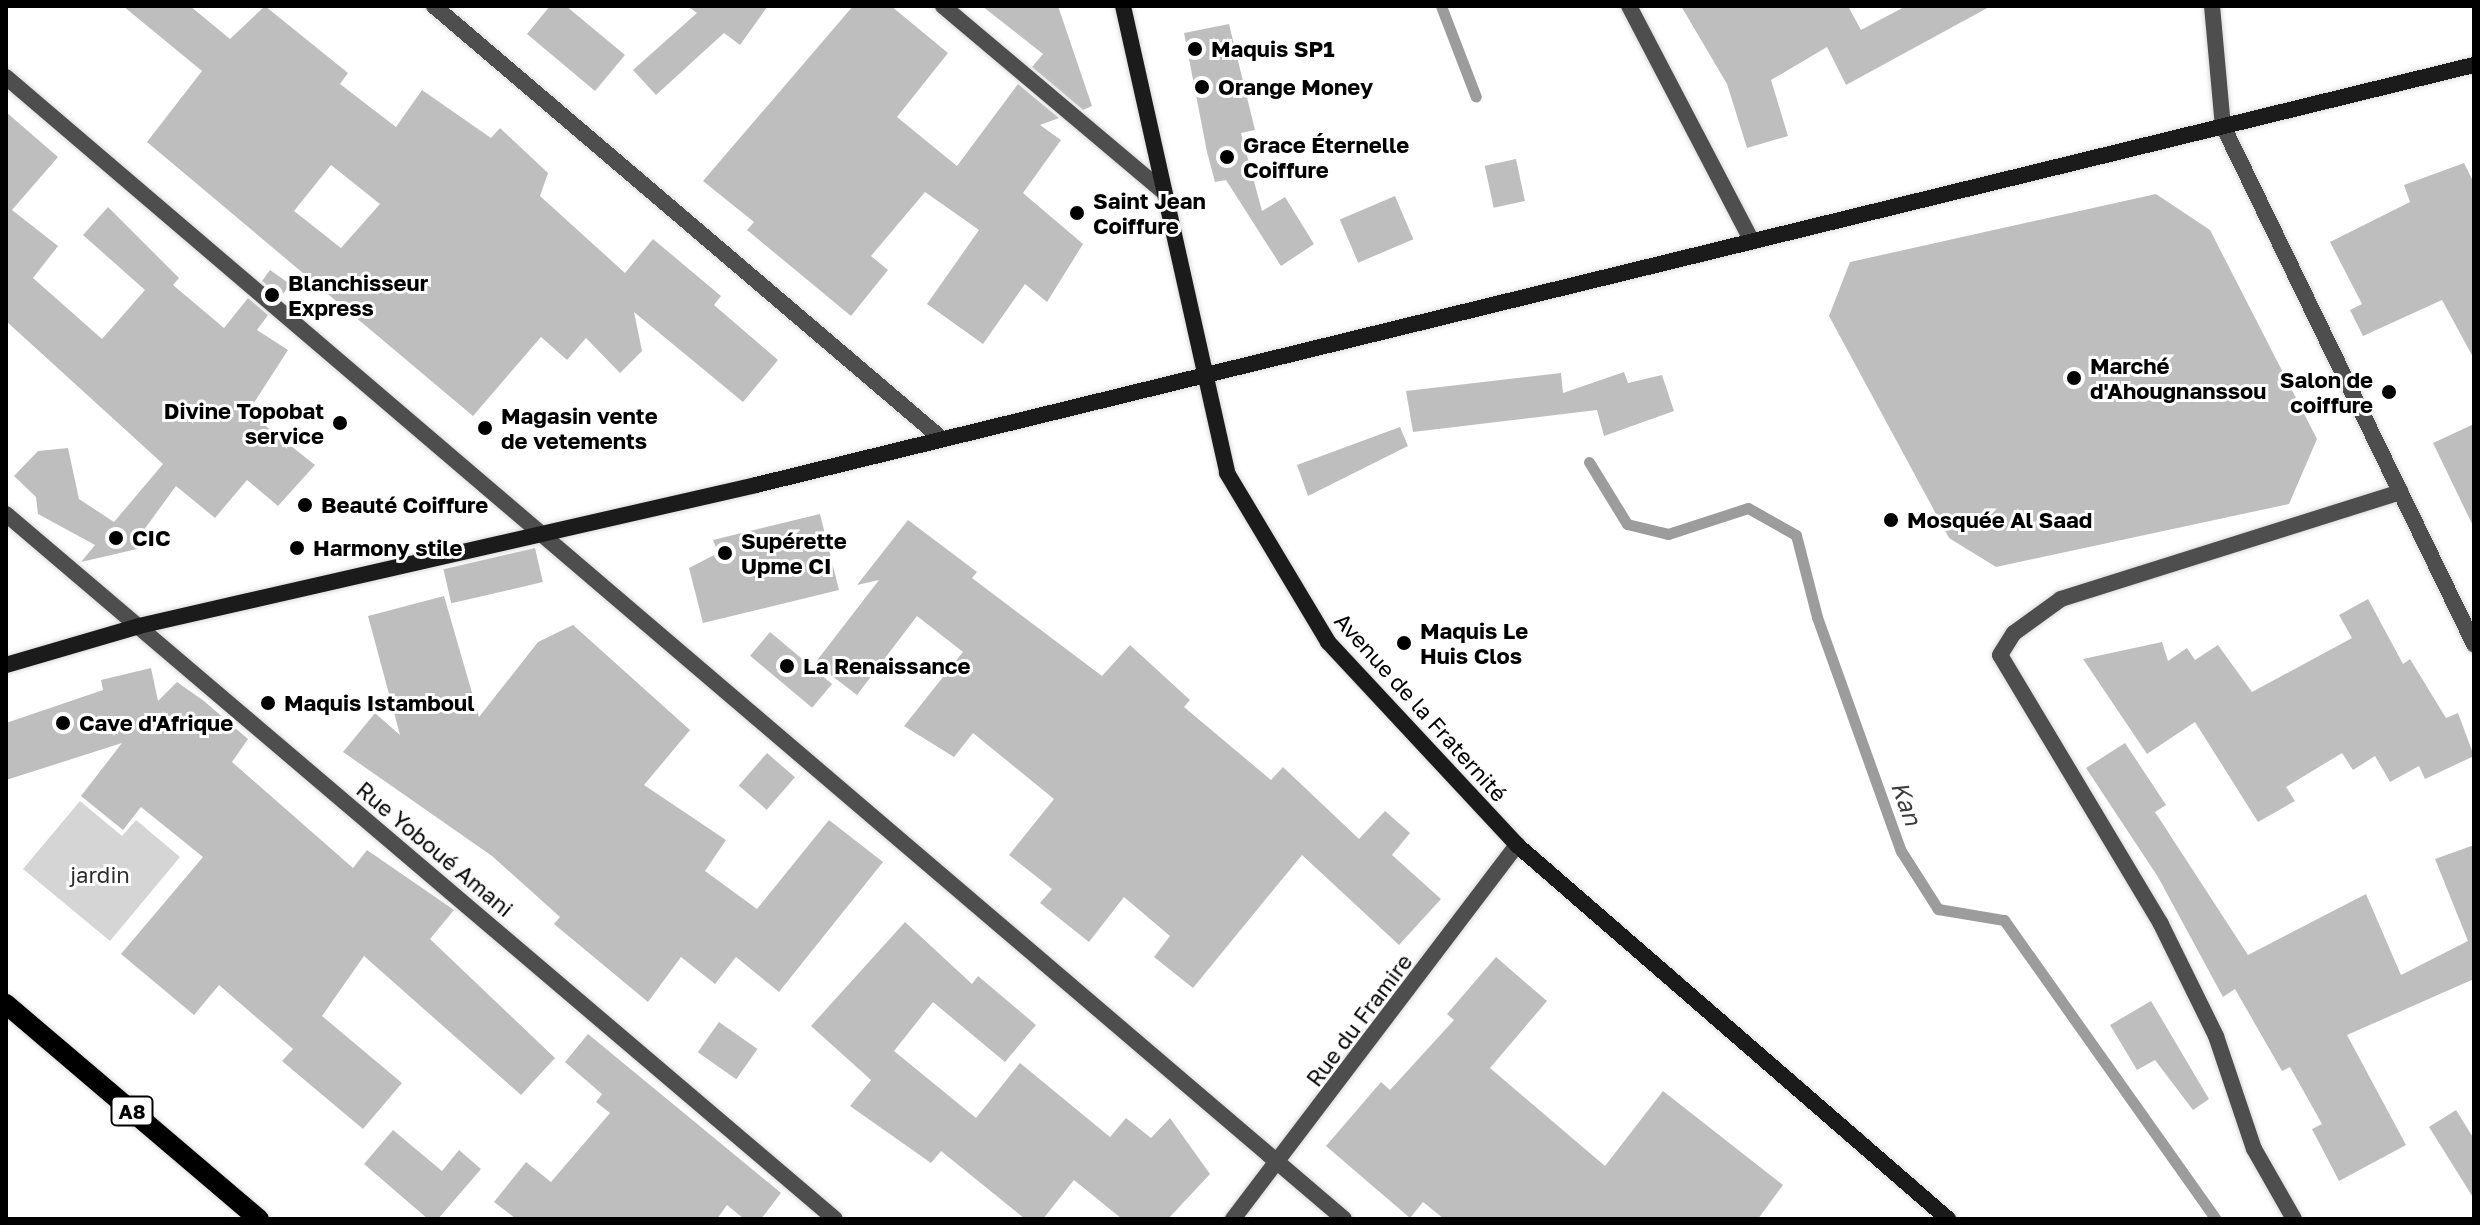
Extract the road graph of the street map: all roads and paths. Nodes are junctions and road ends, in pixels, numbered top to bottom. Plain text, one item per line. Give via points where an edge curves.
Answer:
1 (434, 6) edge
2 (943, 6) edge
3 (1123, 6) edge
4 (1629, 6) edge
5 (2212, 6) edge
6 (2474, 65) edge
7 (6, 77) edge
8 (2223, 126) junction
9 (1163, 191) junction
10 (1752, 241) junction
11 (1201, 374) junction
12 (942, 439) junction
13 (2401, 492) junction
14 (6, 514) edge
15 (539, 537) junction
16 (139, 626) junction
17 (2474, 644) edge
18 (6, 665) edge
19 (1517, 845) junction
20 (6, 1004) edge
21 (1278, 1164) junction
22 (259, 1219) edge
23 (835, 1219) edge
24 (1233, 1219) edge
25 (1344, 1219) edge
26 (1948, 1219) edge
27 (2294, 1219) edge

1 - 12 street
2 - 9 street
3 - 9 street, Avenue de la Fraternité
4 - 10 street
5 - 8 street
6 - 8 street
7 - 15 street
8 - 10 street
8 - 13 street
9 - 11 street, Avenue de la Fraternité
10 - 11 street
11 - 12 street
11 - 19 street, Avenue de la Fraternité via 1227,473 1328,642
12 - 15 street
13 - 17 street
13 - 27 street via 2061,599 2014,633 2000,655 2161,924 2216,1036 2254,1149
14 - 16 street, Rue Yoboué Amani
15 - 16 street
15 - 21 street
16 - 18 street
16 - 23 street, Rue Yoboué Amani
19 - 21 street, Rue du Framire
19 - 26 street, Avenue de la Fraternité
20 - 22 main road, A8
21 - 24 street, Rue du Framire
21 - 25 street

